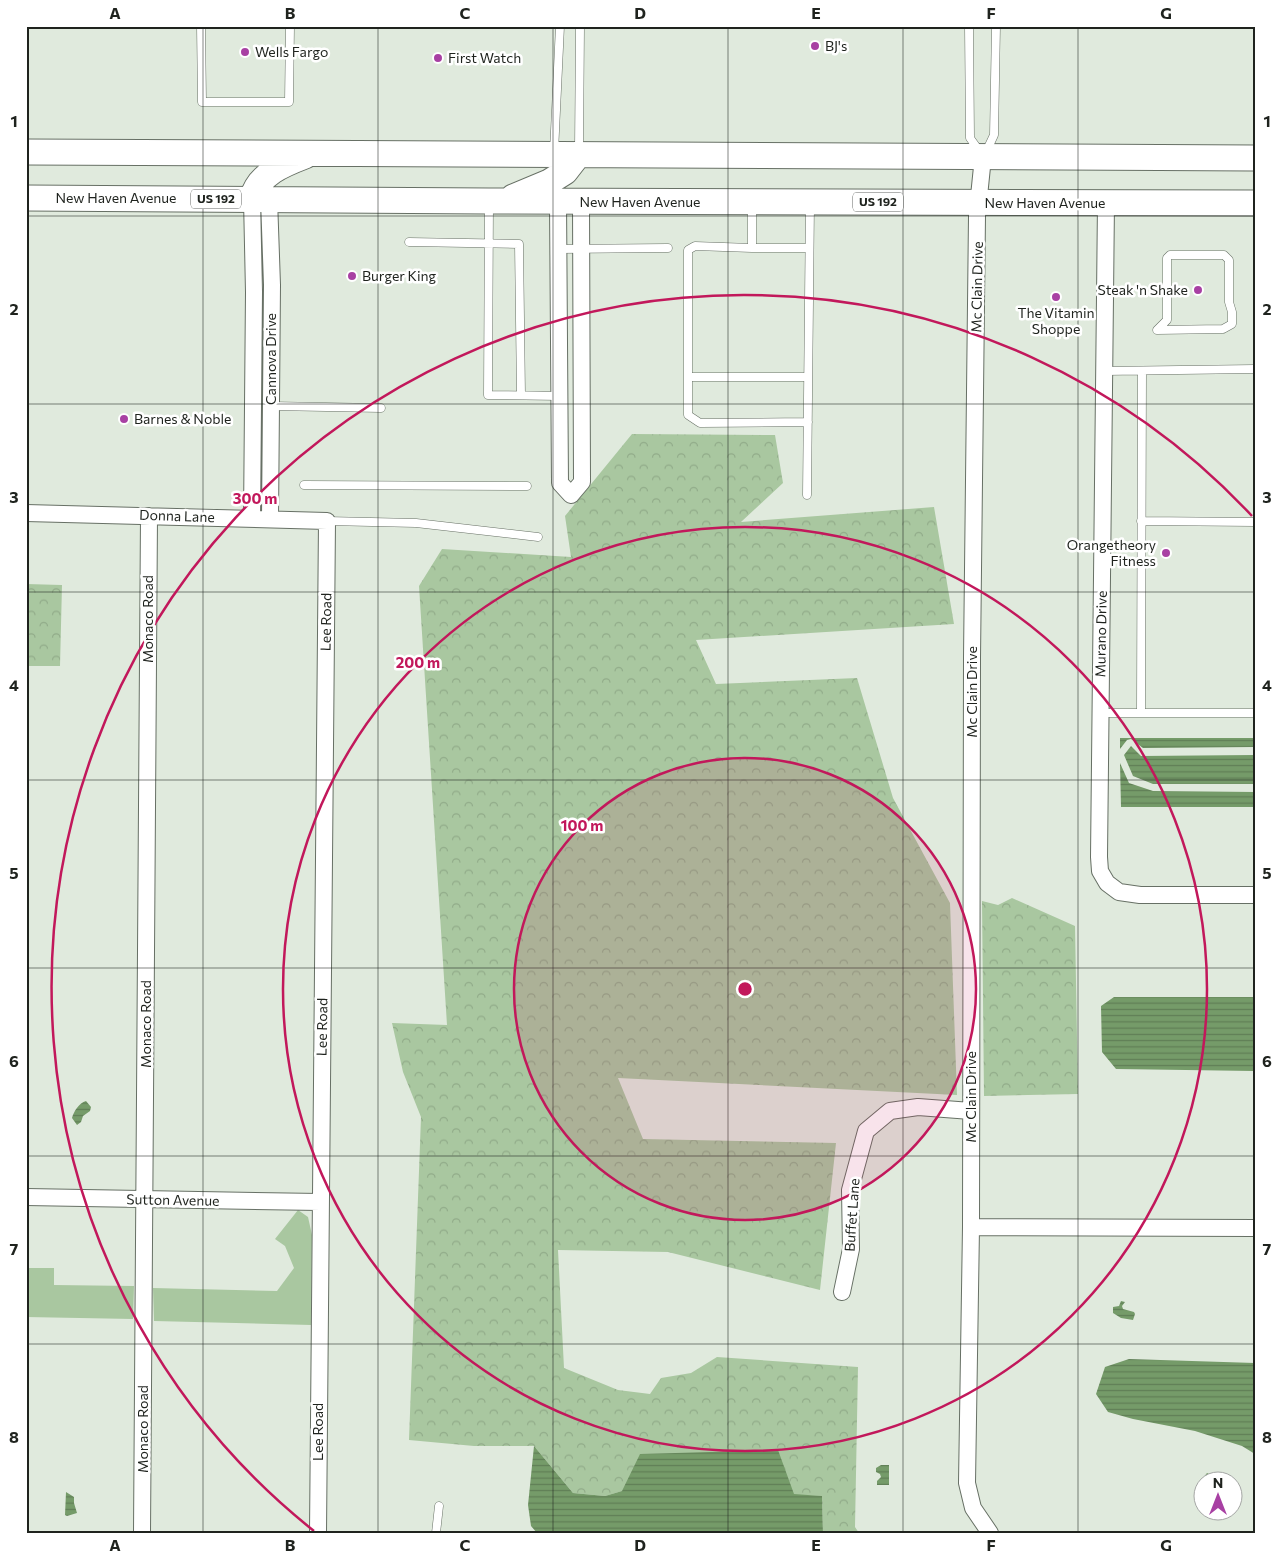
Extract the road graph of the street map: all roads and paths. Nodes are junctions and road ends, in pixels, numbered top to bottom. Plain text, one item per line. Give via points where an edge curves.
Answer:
1 (201, 26) edge
2 (290, 26) edge
3 (560, 26) edge
4 (580, 26) edge
5 (969, 26) edge
6 (996, 26) edge
7 (26, 152) edge
8 (312, 153) junction
9 (554, 154) junction
10 (579, 154) junction
11 (620, 155) junction
12 (983, 157) junction
13 (1255, 158) edge
14 (26, 198) edge
15 (260, 199) junction
16 (496, 201) junction
17 (569, 201) junction
18 (752, 202) junction
19 (810, 202) junction
20 (978, 202) junction
21 (1106, 203) junction
22 (1255, 204) edge
23 (409, 242) dead end
24 (489, 243) junction
25 (581, 248) junction
26 (668, 248) dead end
27 (752, 248) junction
28 (809, 248) junction
29 (558, 249) junction
30 (1157, 330) joint
31 (1255, 369) edge
32 (1104, 371) junction
33 (1142, 371) junction
34 (688, 377) junction
35 (808, 377) junction
36 (521, 395) junction
37 (560, 396) junction
38 (271, 406) junction
39 (381, 408) dead end
40 (808, 422) junction
41 (304, 485) dead end
42 (527, 486) dead end
43 (807, 495) dead end
44 (26, 513) edge
45 (149, 516) junction
46 (252, 519) junction
47 (270, 519) junction
48 (1141, 521) junction
49 (327, 522) junction
50 (1255, 522) edge
51 (538, 537) dead end
52 (1100, 713) junction
53 (1141, 713) junction
54 (1255, 713) edge
55 (1255, 895) edge
56 (971, 1111) junction
57 (26, 1197) edge
58 (145, 1200) junction
59 (320, 1202) junction
60 (971, 1227) junction
61 (1255, 1228) edge
62 (842, 1292) dead end
63 (439, 1506) dead end
64 (142, 1533) edge
65 (318, 1533) edge
66 (436, 1533) edge
67 (990, 1533) edge

1 - 2 lane via 202,102 289,102
3 - 9 lane
4 - 10 lane
5 - 12 lane via 970,138
6 - 12 lane via 994,136
7 - 8 main road
8 - 9 main road
8 - 15 main road via 268,175 257,185
9 - 10 main road
10 - 11 main road
10 - 16 main road via 565,172 549,182
11 - 12 main road
11 - 17 main road via 580,178
12 - 13 main road
12 - 20 street, Mc Clain Drive
14 - 15 main road, New Haven Avenue / US 192
15 - 16 main road, New Haven Avenue / US 192
15 - 38 street, Cannova Drive via 272,285
15 - 46 street, Cannova Drive via 254,292
16 - 17 main road, New Haven Avenue / US 192
16 - 24 lane
17 - 18 main road, New Haven Avenue / US 192
17 - 25 street
17 - 29 street
18 - 19 main road, New Haven Avenue / US 192
18 - 27 lane
19 - 20 main road, New Haven Avenue / US 192
19 - 28 lane
20 - 21 main road, New Haven Avenue / US 192
20 - 56 street, Mc Clain Drive
21 - 22 main road, New Haven Avenue / US 192
21 - 32 street, Murano Drive
23 - 24 lane
24 - 36 lane via 519,244
24 - 36 lane via 488,395
25 - 26 lane
25 - 29 lane
25 - 37 street via 582,482 571,495 560,483
27 - 28 lane
27 - 34 lane via 695,246 688,250
28 - 35 lane
29 - 37 street
30 - 30 lane via 1223,329 1232,324 1229,260 1224,254 1170,255 1167,258 1167,320
31 - 33 lane
32 - 33 lane
32 - 52 street, Murano Drive
33 - 48 lane
34 - 35 lane
34 - 40 lane via 688,415 700,423
35 - 40 lane
36 - 37 lane
38 - 39 lane
38 - 47 street, Cannova Drive
40 - 43 lane
41 - 42 lane
44 - 45 street, Donna Lane
45 - 46 street, Donna Lane
45 - 58 street, Monaco Road
46 - 47 street, Donna Lane
47 - 49 street, Donna Lane
48 - 50 lane
48 - 53 lane
49 - 51 lane via 416,523
49 - 59 street, Lee Road
52 - 53 lane
52 - 55 street, Murano Drive via 1099,856 1100,871 1107,883 1119,892 1140,895
53 - 54 lane
56 - 60 street, Mc Clain Drive
56 - 62 street, Buffet Lane via 918,1107 890,1111 866,1131 850,1190 851,1249
57 - 58 street, Sutton Avenue
58 - 59 street, Sutton Avenue
58 - 64 street, Monaco Road
59 - 65 street, Lee Road
60 - 61 street
60 - 67 street, Mc Clain Drive via 967,1483 973,1508
63 - 66 lane

